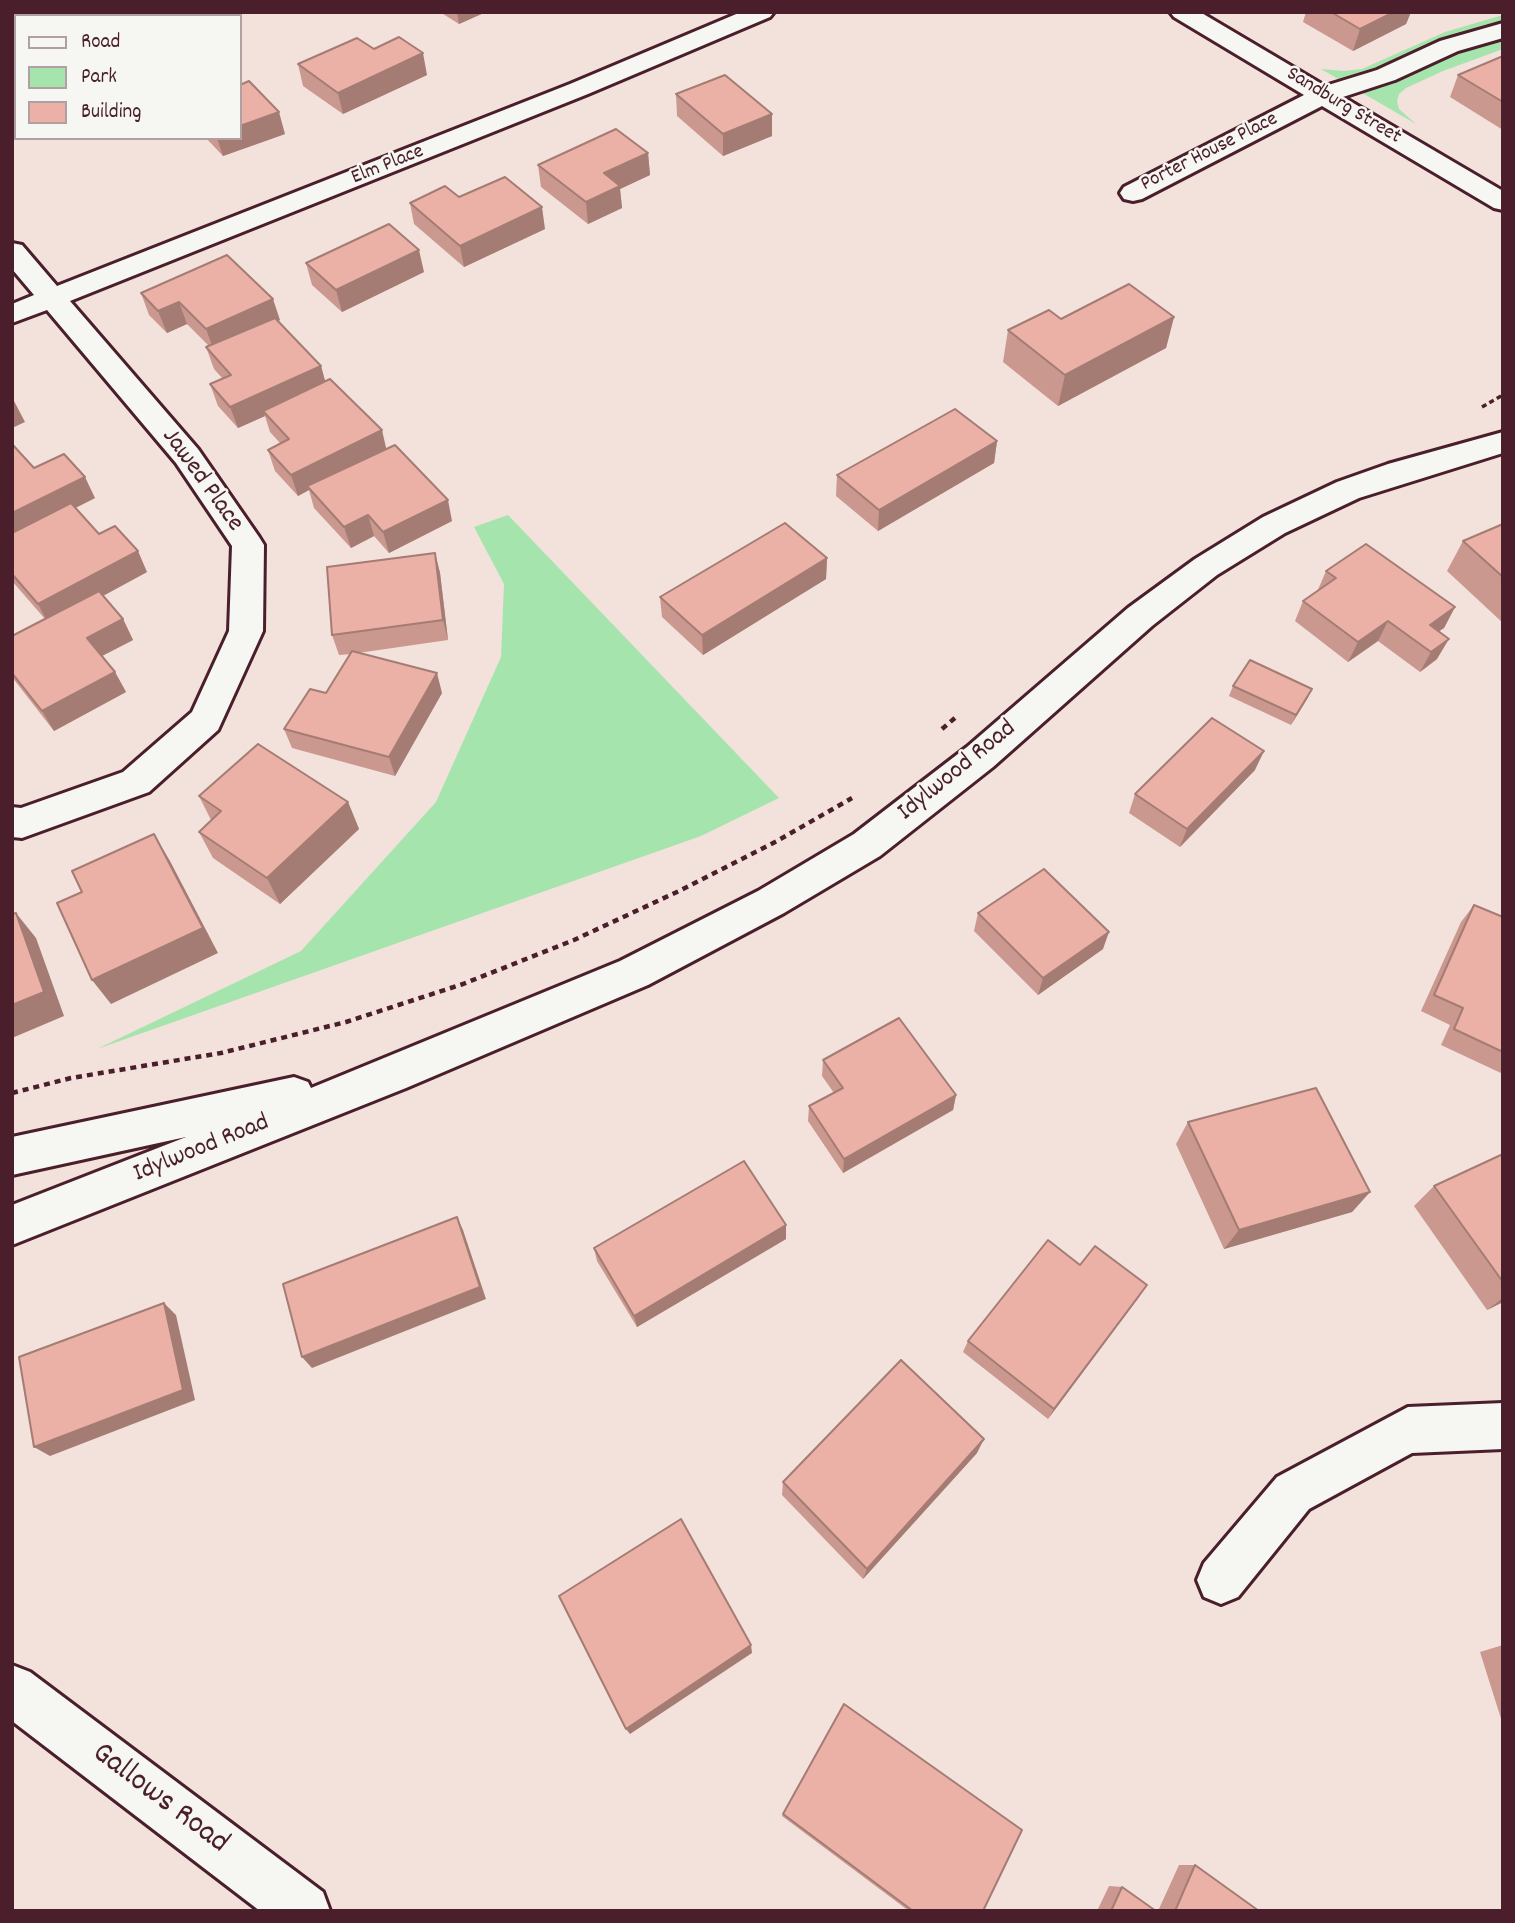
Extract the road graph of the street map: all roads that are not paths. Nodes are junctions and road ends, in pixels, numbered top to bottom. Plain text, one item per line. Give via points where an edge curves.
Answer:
1 (762, 12) edge
2 (1182, 12) edge
3 (1503, 30) edge
4 (1324, 95) junction
5 (1133, 193) dead end
6 (1503, 202) edge
7 (12, 251) edge
8 (51, 299) junction
9 (12, 314) edge
10 (1503, 442) edge
11 (12, 822) edge
12 (392, 1074) junction
13 (12, 1156) edge
14 (12, 1225) edge
15 (1503, 1426) edge
16 (1221, 1580) dead end
17 (12, 1690) edge
18 (304, 1911) edge

1 - 8 street, Elm Place
2 - 4 street, Sandburg Street
3 - 4 street, Porter House Place
4 - 5 street, Porter House Place
4 - 6 street, Sandburg Street
7 - 8 street, Jawed Place
8 - 9 street, Elm Place
8 - 11 street, Jawed Place via 187,456 248,545 246,631 206,720 136,782 22,823
10 - 12 street, Idylwood Road via 1387,476 1274,525 1206,567 1140,617 980,757 867,845 771,902 634,973
12 - 13 street, Idylwood Road
12 - 14 street, Idylwood Road
15 - 16 street via 1408,1430 1397,1436 1293,1493
17 - 18 street, Gallows Road

